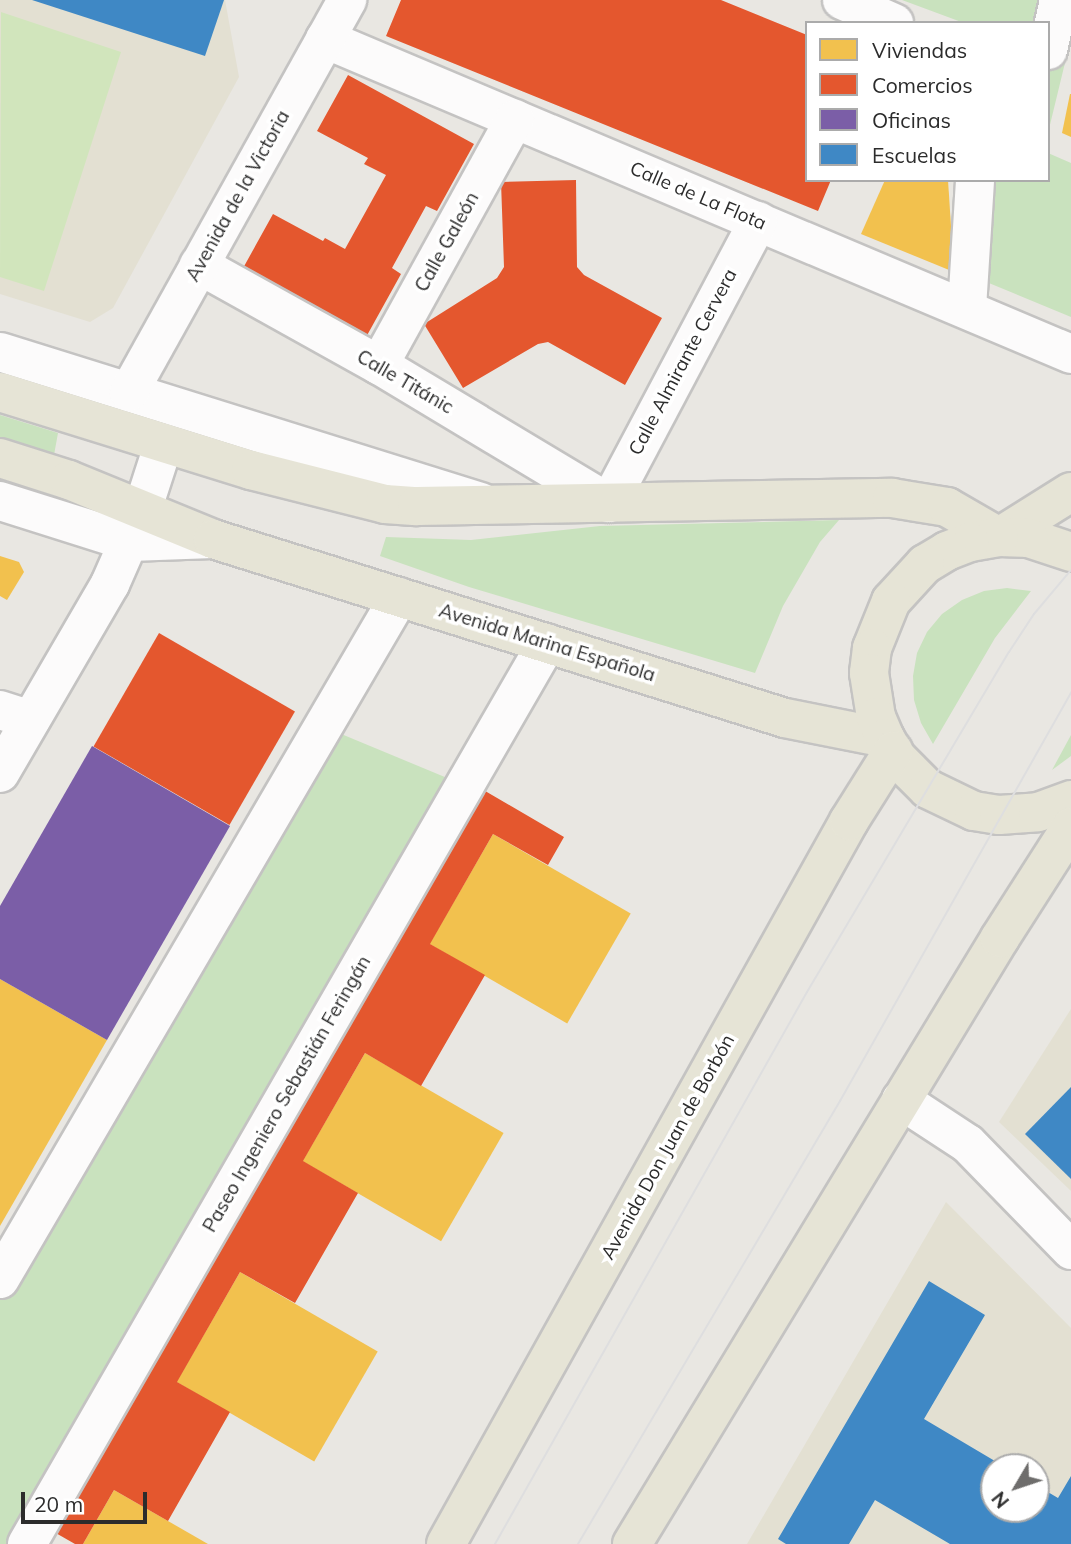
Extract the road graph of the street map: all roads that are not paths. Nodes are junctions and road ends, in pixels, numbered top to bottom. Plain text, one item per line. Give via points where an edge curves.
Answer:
1 (347, 0) edge
2 (842, 0) edge
3 (1059, 0) edge
4 (889, 21) edge
5 (325, 39) junction
6 (1050, 41) edge
7 (515, 119) junction
8 (981, 184) edge
9 (758, 221) junction
10 (200, 265) junction
11 (967, 308) junction
12 (0, 352) edge
13 (1071, 354) edge
14 (379, 365) junction
15 (0, 392) edge
16 (129, 392) junction
17 (164, 443) junction
18 (0, 458) edge
19 (1071, 492) edge
20 (0, 502) edge
21 (609, 503) junction
22 (490, 505) junction
23 (136, 526) junction
24 (999, 537) junction
25 (1071, 552) edge
26 (399, 597) junction
27 (547, 643) junction
28 (15, 715) edge
29 (889, 744) junction
30 (0, 773) edge
31 (1071, 800) edge
32 (1071, 827) edge
33 (901, 1100) junction
34 (1071, 1250) edge
35 (0, 1279) edge
36 (638, 1542) edge
37 (27, 1544) edge
38 (446, 1544) edge

1 - 5 street, Avenida de la Victoria
2 - 4 street
3 - 6 street
5 - 7 street, Calle de La Flota
5 - 10 street, Avenida de la Victoria
7 - 9 street, Calle de La Flota
7 - 14 street, Calle Galeón
8 - 11 street
9 - 11 street, Calle de La Flota
9 - 21 street, Calle Almirante Cervera
10 - 14 street, Calle Titánic
10 - 16 street, Avenida de la Victoria
11 - 13 street, Calle de La Flota
12 - 16 street
14 - 21 street, Calle Titánic
15 - 17 main road
16 - 22 street
17 - 22 main road via 359,500 417,506
17 - 23 street
18 - 23 main road, Avenida Marina Española via 69,480
19 - 24 main road
20 - 23 street, Avenida Marina Española
21 - 22 main road
21 - 24 main road via 892,498 947,507
23 - 26 main road, Avenida Marina Española via 213,539
23 - 28 street via 110,584
24 - 25 main road via 1029,538
24 - 29 main road via 970,542 925,564 891,601 872,648 869,673 876,717
26 - 27 main road, Avenida Marina Española
26 - 35 street
27 - 29 main road, Avenida Marina Española via 785,718
27 - 37 street, Paseo Ingeniero Sebastián Feringán
28 - 30 street
29 - 31 main road via 928,789 975,811 999,815 1038,812
29 - 38 main road, Avenida Don Juan de Borbón
32 - 33 main road
33 - 34 street via 968,1144
33 - 36 main road

